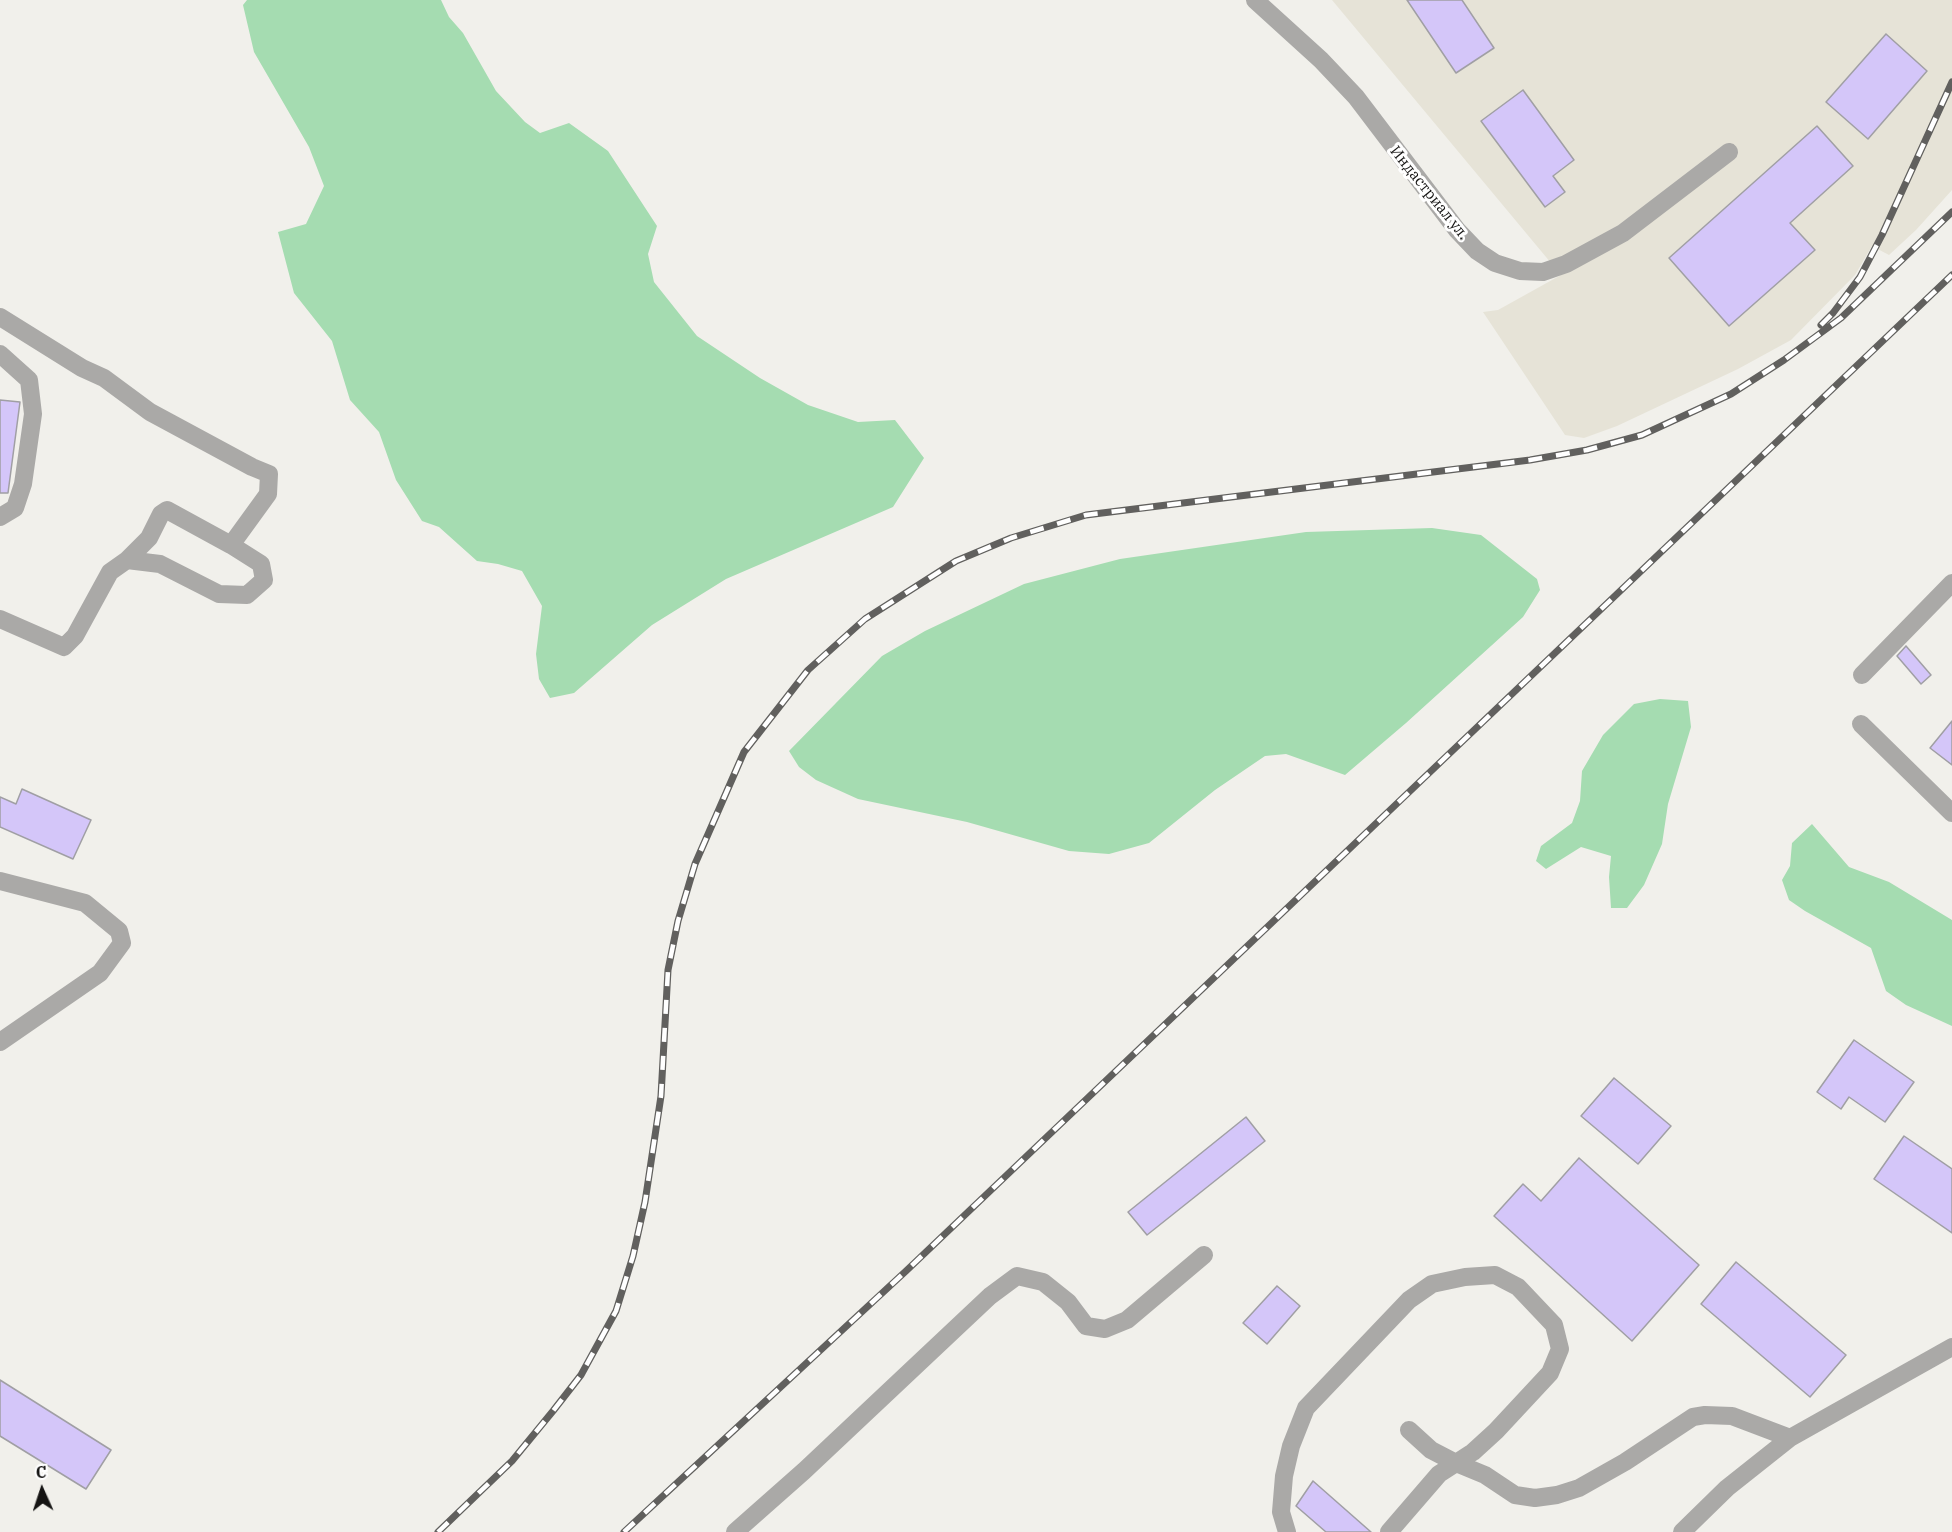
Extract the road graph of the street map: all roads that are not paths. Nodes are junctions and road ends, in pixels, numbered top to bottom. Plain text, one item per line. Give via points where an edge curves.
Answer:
1 (1255, 0) edge
2 (1729, 152) dead end
3 (0, 317) edge
4 (0, 354) edge
5 (0, 517) edge
6 (231, 545) junction
7 (128, 560) junction
8 (1952, 583) edge
9 (0, 619) edge
10 (1862, 675) dead end
11 (1861, 724) dead end
12 (1952, 813) edge
13 (0, 881) edge
14 (0, 1042) edge
15 (1204, 1255) dead end
16 (1952, 1347) edge
17 (1409, 1430) dead end
18 (1790, 1438) junction
19 (1456, 1463) junction
20 (735, 1532) edge
21 (1287, 1532) edge
22 (1389, 1532) edge
23 (1682, 1532) edge

1 - 2 street, Индастриал ул. via 1356,97 1457,230 1477,251 1504,266 1543,272 1566,264 1623,233
3 - 6 street via 104,378 150,412 269,474 268,494
4 - 5 street via 29,380 33,414 23,484 15,508
6 - 7 street via 167,510 149,538
6 - 7 street via 261,564 264,580 247,595 219,594 160,564
7 - 9 street via 110,572 75,636 64,647
8 - 10 street
11 - 12 street
13 - 14 street via 84,903 119,931 122,943 100,973
15 - 20 street via 1127,1320 1105,1329 1086,1326 1068,1302 1043,1281 1017,1276 990,1296
16 - 18 street
17 - 19 street via 1431,1450
18 - 19 street via 1732,1416 1693,1417 1579,1488 1535,1498 1515,1495 1485,1475
18 - 23 street via 1727,1488
19 - 21 street via 1496,1431 1550,1373 1560,1349 1554,1325 1518,1287 1496,1275 1432,1284 1409,1299 1306,1408 1284,1476 1281,1512
19 - 22 street via 1439,1474

